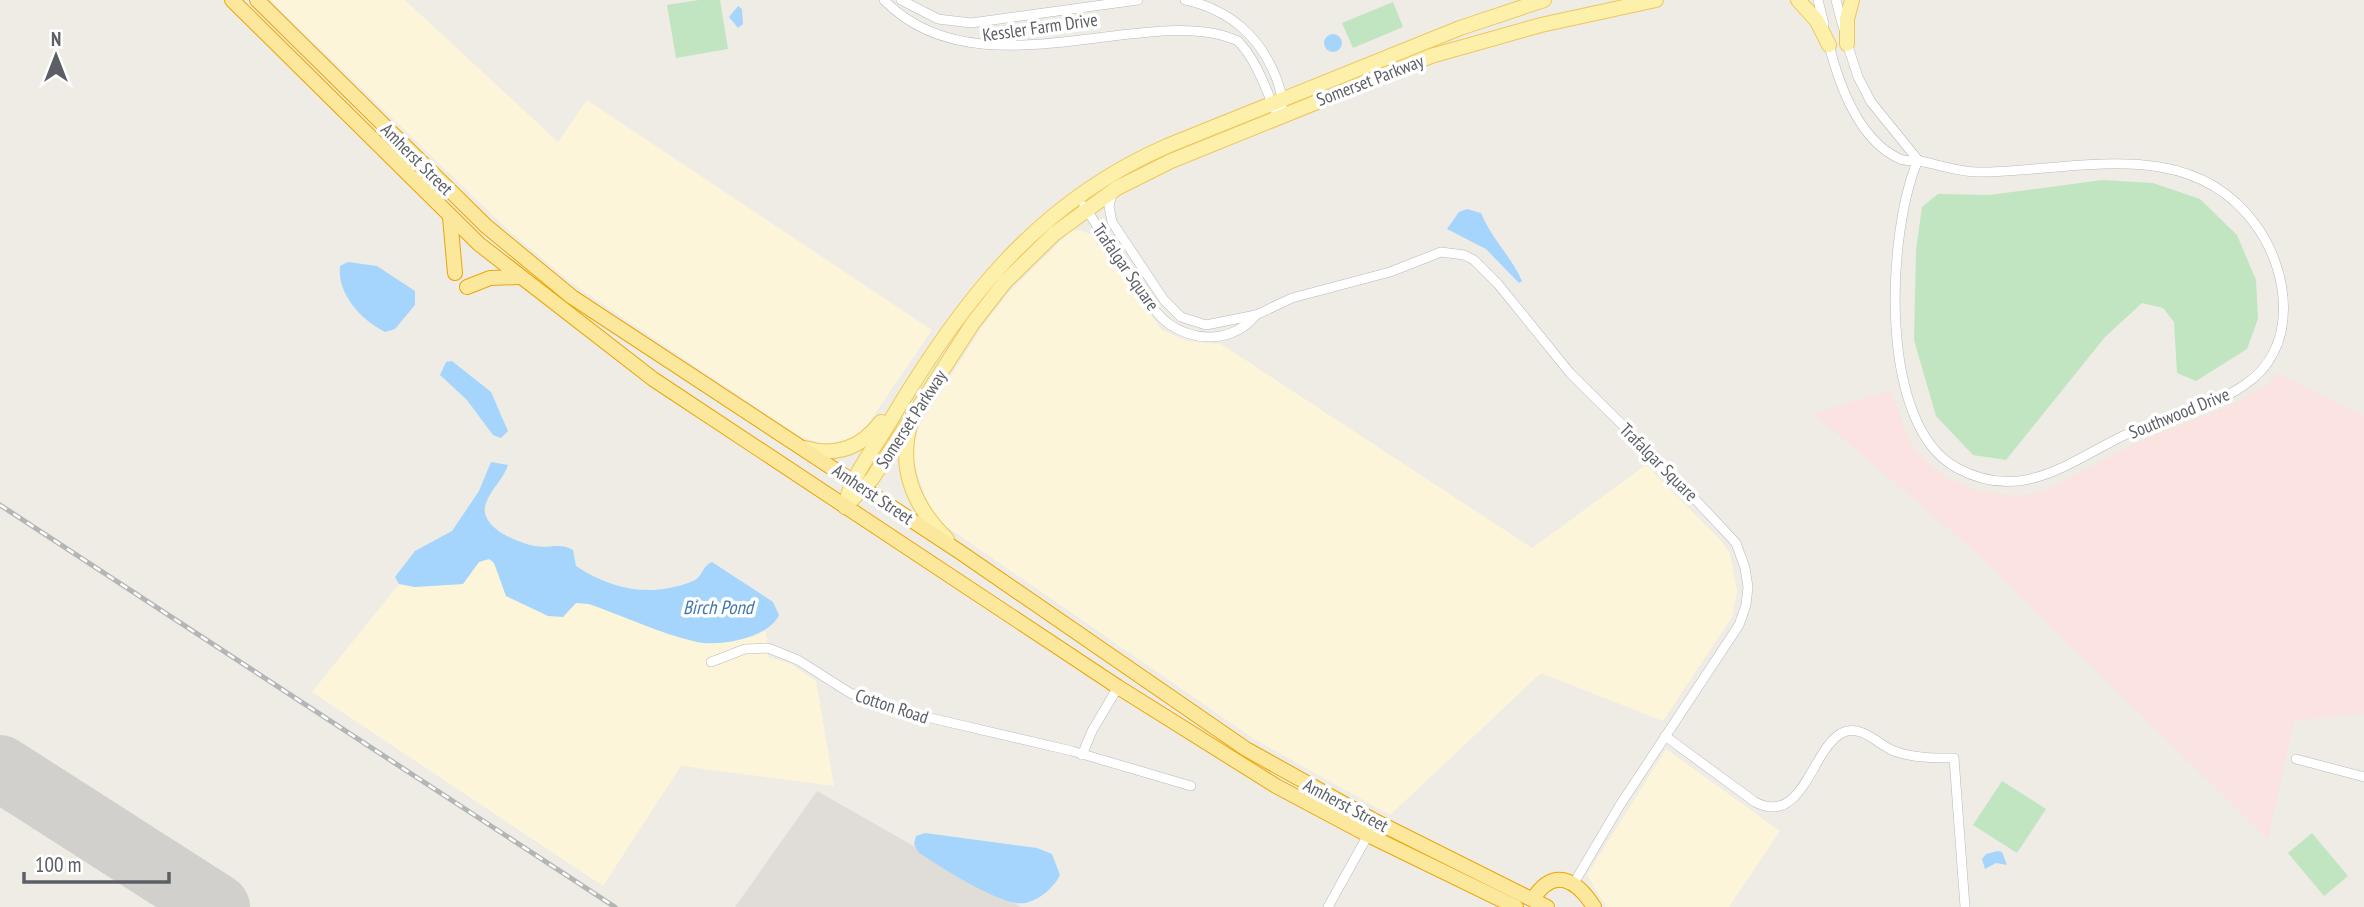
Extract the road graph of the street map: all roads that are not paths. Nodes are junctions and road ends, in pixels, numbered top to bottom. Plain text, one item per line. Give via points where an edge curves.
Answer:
1 (232, 0) edge
2 (257, 0) edge
3 (884, 0) edge
4 (901, 0) edge
5 (1138, 0) edge
6 (1185, 0) edge
7 (1544, 0) edge
8 (1656, 0) edge
9 (1798, 0) edge
10 (1818, 0) edge
11 (1836, 0) edge
12 (1852, 0) edge
13 (1532, 2) edge
14 (1214, 23) dead end
15 (999, 33) dead end
16 (1847, 44) junction
17 (1829, 45) junction
18 (1278, 107) junction
19 (1918, 160) junction
20 (1117, 188) junction
21 (1082, 202) junction
22 (450, 216) junction
23 (455, 274) dead end
24 (519, 277) junction
25 (467, 287) dead end
26 (1256, 314) junction
27 (901, 401) junction
28 (917, 409) junction
29 (803, 448) junction
30 (859, 485) junction
31 (845, 507) junction
32 (960, 552) junction
33 (711, 662) dead end
34 (1118, 687) junction
35 (1665, 736) junction
36 (1082, 755) junction
37 (2296, 759) dead end
38 (2364, 777) edge
39 (1191, 786) dead end
40 (1368, 835) junction
41 (1574, 883) junction
42 (1531, 903) edge
43 (1328, 907) edge
44 (1516, 907) edge
45 (1547, 907) edge
46 (1594, 907) edge
47 (1965, 907) edge

1 - 22 highway, Amherst Street
2 - 29 highway, Amherst Street via 477,218 531,265 581,303
3 - 15 street, Kessler Farm Drive via 907,19 940,32 963,36
4 - 5 street, Kessler Farm Drive via 937,19 971,23
6 - 18 street via 1222,12 1246,30 1267,57
7 - 13 main road, Somerset Parkway
8 - 18 main road, Somerset Parkway via 1440,53
9 - 17 main road via 1817,21
10 - 17 street, Southwood Drive
11 - 16 street
12 - 16 main road
13 - 18 main road, Somerset Parkway
14 - 18 street via 1245,49
16 - 19 street via 1871,102
17 - 19 street, Southwood Drive via 1842,88 1860,119 1895,155
18 - 20 main road, Somerset Parkway
18 - 21 main road, Somerset Parkway via 1139,159
19 - 19 street, Southwood Drive via 1974,172 2140,163 2205,181 2249,216 2278,267 2284,307 2281,331 2270,357 2255,377 2231,394 2116,438 2042,477 1999,481 1954,466 1931,447 1915,420 1897,330 1899,228
20 - 21 main road, Somerset Parkway
20 - 26 street, Trafalgar Square via 1109,202 1112,222 1175,313 1206,325
21 - 26 street, Trafalgar Square via 1153,307 1171,325 1196,336 1224,336 1246,327
21 - 27 main road, Somerset Parkway via 1032,232 993,274
21 - 28 main road, Somerset Parkway via 994,295
22 - 23 highway
22 - 24 highway, Amherst Street
24 - 25 highway via 491,278
24 - 31 highway, Amherst Street via 653,379
26 - 35 street, Trafalgar Square via 1292,298 1390,272 1441,252 1464,255 1491,275 1570,373 1715,518 1740,551 1748,587 1743,616 1729,644
27 - 29 main road via 859,444 834,452
27 - 30 main road, Somerset Parkway
28 - 30 main road, Somerset Parkway
28 - 32 main road via 906,447 909,481 925,516
29 - 30 highway, Amherst Street
30 - 31 main road, Somerset Parkway
30 - 32 highway, Amherst Street
31 - 34 highway, Amherst Street
32 - 42 highway, Amherst Street via 1257,755
33 - 36 street, Cotton Road via 745,649 768,648 798,660 843,690 884,706
34 - 36 street
34 - 40 highway, Amherst Street via 1276,786
35 - 41 street, Trafalgar Square
35 - 47 street via 1755,802 1771,808 1799,792 1843,732 1858,731 1895,751 1954,758
36 - 39 street, Cotton Road
37 - 38 street
40 - 43 street
40 - 44 highway, Amherst Street
41 - 42 highway via 1551,882
41 - 46 highway
42 - 45 highway, Amherst Street

